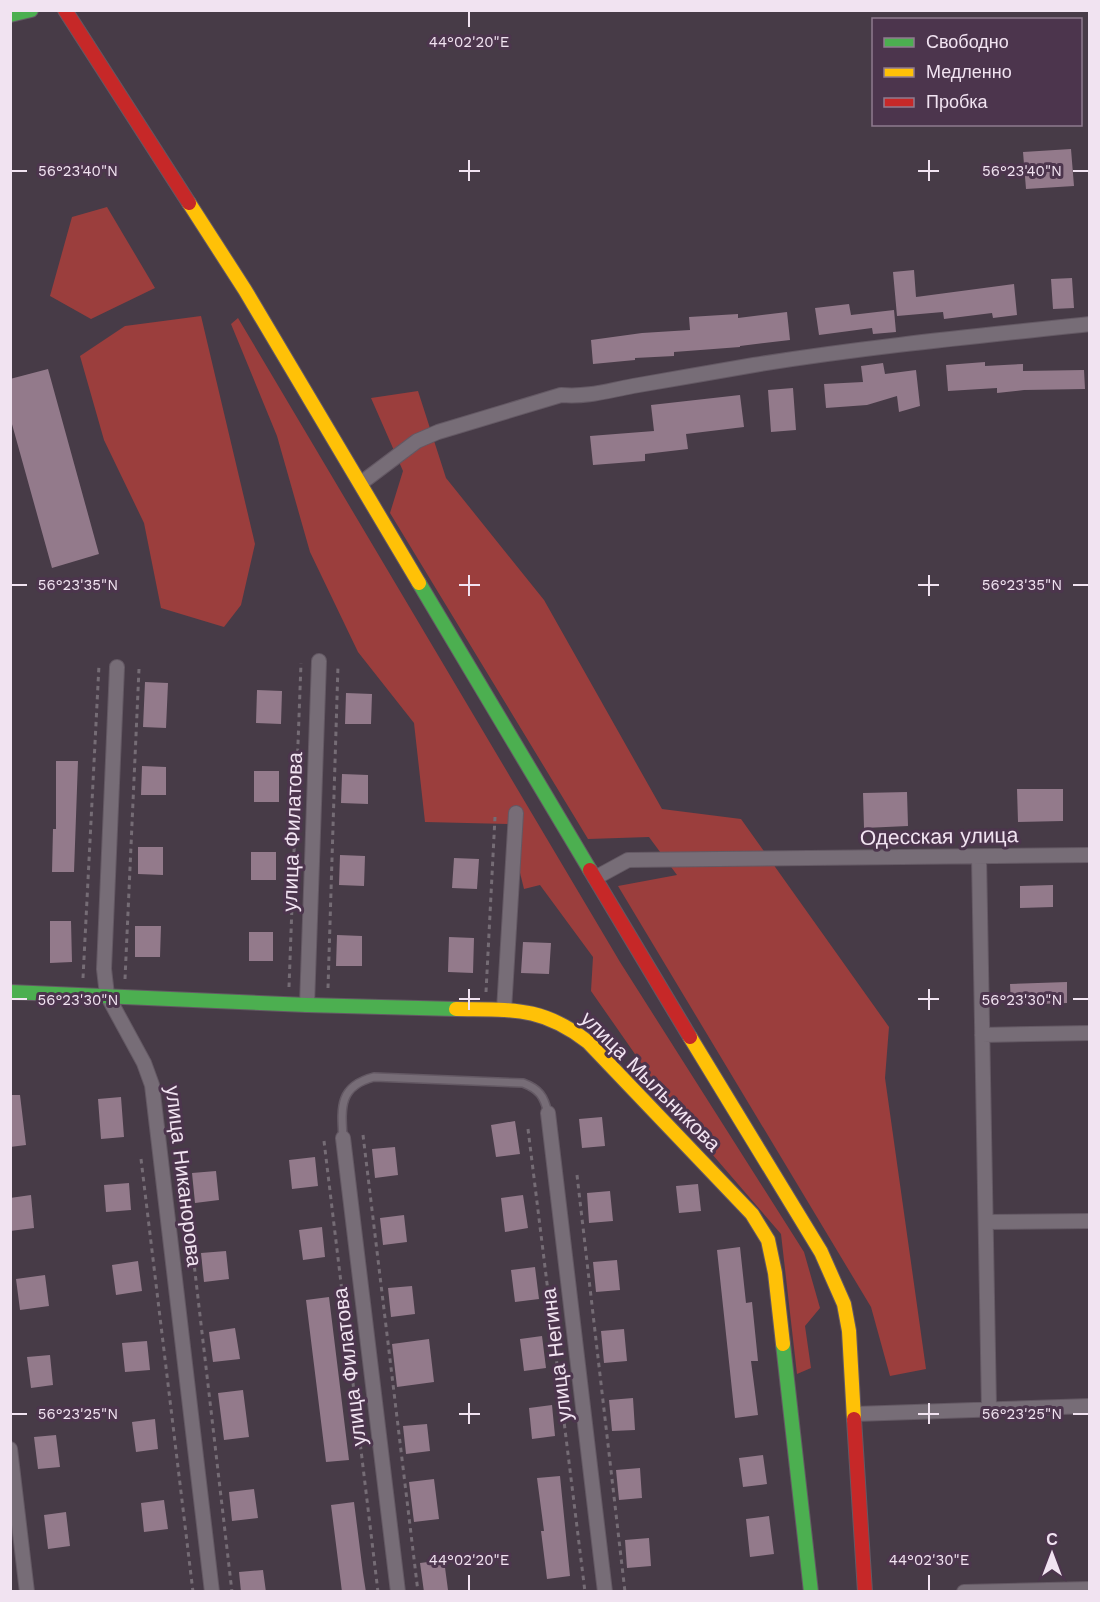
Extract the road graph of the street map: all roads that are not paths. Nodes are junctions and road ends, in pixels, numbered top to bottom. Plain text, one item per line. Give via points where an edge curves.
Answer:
1 (31, 10) edge
2 (65, 10) edge
3 (10, 15) edge
4 (1089, 324) edge
5 (361, 483) junction
6 (319, 661) dead end
7 (117, 667) dead end
8 (516, 813) dead end
9 (1089, 855) edge
10 (979, 857) junction
11 (596, 878) junction
12 (10, 992) edge
13 (107, 995) junction
14 (307, 1005) junction
15 (504, 1010) junction
16 (1089, 1033) edge
17 (982, 1035) junction
18 (548, 1113) joint
19 (343, 1138) joint
20 (1089, 1221) edge
21 (986, 1222) junction
22 (1089, 1406) edge
23 (989, 1408) junction
24 (855, 1414) junction
25 (10, 1449) edge
26 (1089, 1589) edge
27 (27, 1592) edge
28 (212, 1592) edge
29 (398, 1592) edge
30 (605, 1592) edge
31 (811, 1592) edge
32 (865, 1592) edge
33 (964, 1592) edge

1 - 3 street
2 - 5 street via 245,290
4 - 5 street via 914,343 756,365 598,394 561,396 417,441
5 - 11 street
6 - 14 street, улица Филатова
7 - 13 street, улица Никанорова via 104,969
8 - 15 street
9 - 10 street, Одесская улица
10 - 11 street, Одесская улица via 628,861
10 - 17 street
11 - 24 street via 834,1277 849,1331
12 - 13 street, улица Мыльникова
13 - 14 street, улица Мыльникова
13 - 28 street, улица Никанорова via 152,1085
14 - 15 street, улица Мыльникова
15 - 31 street, улица Мыльникова via 552,1017 588,1042 752,1214 768,1240 776,1273
16 - 17 street
17 - 21 street
18 - 19 lane via 541,1093 523,1083 374,1077 362,1080 344,1098
18 - 30 street, улица Негина
19 - 29 street, улица Филатова
20 - 21 street
21 - 23 street
22 - 23 street
23 - 24 street
24 - 32 street
25 - 27 street
26 - 33 street

